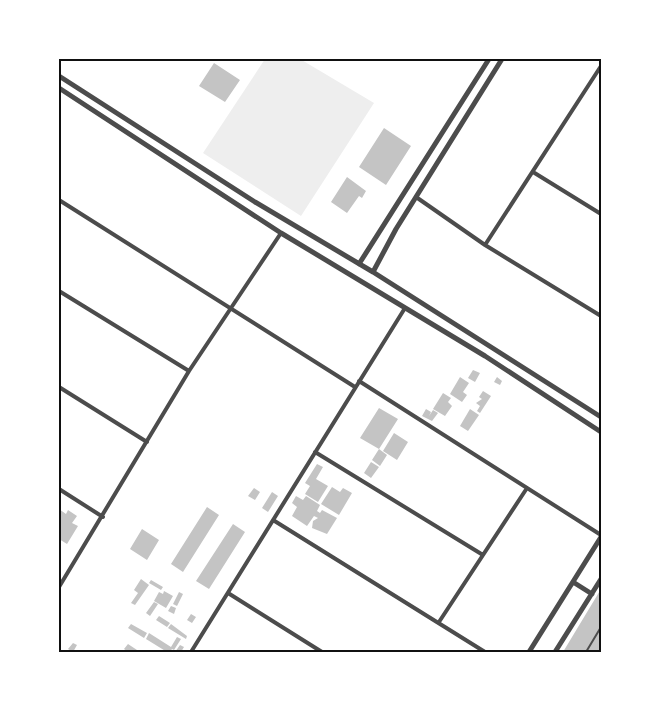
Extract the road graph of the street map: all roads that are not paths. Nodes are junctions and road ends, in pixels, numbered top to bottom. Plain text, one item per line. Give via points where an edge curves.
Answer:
1 (489, 59) edge
2 (502, 59) edge
3 (601, 66) edge
4 (59, 76) edge
5 (59, 88) edge
6 (532, 172) junction
7 (416, 198) junction
8 (59, 200) edge
9 (256, 202) junction
10 (249, 212) junction
11 (601, 214) edge
12 (386, 223) junction
13 (396, 229) junction
14 (281, 233) junction
15 (485, 245) junction
16 (359, 264) junction
17 (373, 272) junction
18 (59, 290) edge
19 (232, 307) junction
20 (405, 308) junction
21 (601, 316) edge
22 (490, 348) junction
23 (484, 356) junction
24 (189, 371) junction
25 (359, 381) junction
26 (59, 387) edge
27 (355, 387) junction
28 (601, 417) edge
29 (601, 432) edge
30 (147, 442) junction
31 (315, 452) junction
32 (527, 488) junction
33 (59, 489) edge
34 (103, 517) junction
35 (273, 520) junction
36 (601, 536) edge
37 (483, 554) junction
38 (601, 579) edge
39 (573, 582) junction
40 (59, 584) edge
41 (228, 593) junction
42 (592, 594) junction
43 (438, 622) junction
44 (601, 627) edge
45 (191, 652) edge
46 (322, 652) edge
47 (485, 652) edge
48 (529, 652) edge
49 (555, 652) edge
50 (586, 652) edge

1 - 12 street
2 - 7 street
3 - 6 street
4 - 9 street
5 - 10 street
6 - 11 street
6 - 15 street
7 - 13 street
7 - 15 street
8 - 19 street
9 - 10 street
9 - 16 street
10 - 14 street
12 - 13 street
12 - 16 street
13 - 17 street
14 - 19 street
14 - 20 street
15 - 21 street
16 - 17 street
17 - 22 street
18 - 24 street
19 - 24 street
19 - 27 street
20 - 23 street
20 - 25 street
22 - 23 street
22 - 28 street
23 - 29 street
24 - 30 street
25 - 27 street
25 - 32 street
26 - 30 street
27 - 31 street
30 - 34 street
31 - 35 street
31 - 37 street
32 - 36 street
32 - 37 street
33 - 34 street
34 - 40 street
35 - 41 street
35 - 43 street
36 - 39 street
37 - 43 street
38 - 42 street
39 - 42 street
39 - 48 street
41 - 45 street
41 - 46 street
42 - 49 street
43 - 47 street
44 - 50 lane

